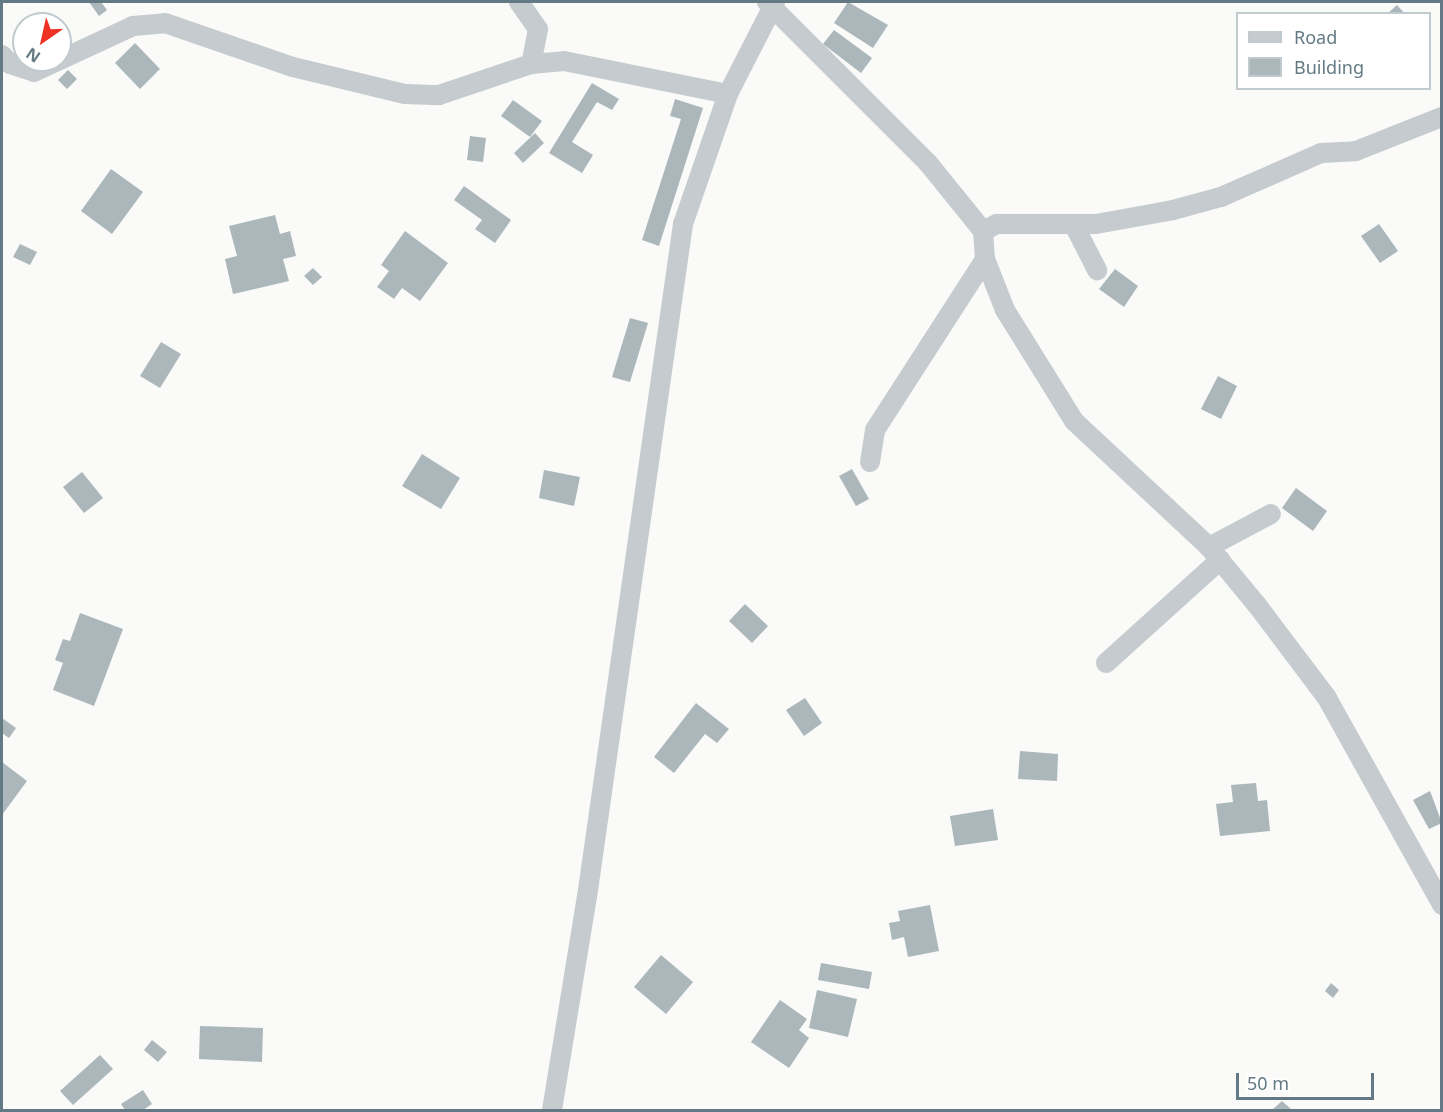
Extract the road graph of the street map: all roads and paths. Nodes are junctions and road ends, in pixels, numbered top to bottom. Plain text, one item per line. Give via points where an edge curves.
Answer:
1 (519, 2) edge
2 (772, 4) edge
3 (2, 55) edge
4 (531, 64) junction
5 (728, 94) junction
6 (1442, 117) edge
7 (1074, 225) junction
8 (983, 231) junction
9 (986, 259) junction
10 (1097, 270) dead end
11 (870, 462) dead end
12 (1271, 514) dead end
13 (1215, 554) junction
14 (1106, 663) dead end
15 (1442, 905) edge
16 (552, 1110) edge

1 - 4 street via 538,29
2 - 5 street
2 - 8 street via 928,163
3 - 4 street via 10,64 34,72 133,26 165,23 293,68 405,94 439,95
4 - 5 street via 598,64
5 - 16 street via 683,224 587,897
6 - 7 street via 1356,151 1321,153 1221,198 1173,210
7 - 8 street via 997,224
7 - 10 street
8 - 9 street
9 - 11 street via 875,430
9 - 13 street via 1005,310 1074,421
12 - 13 street
13 - 14 street
13 - 15 street via 1327,698

